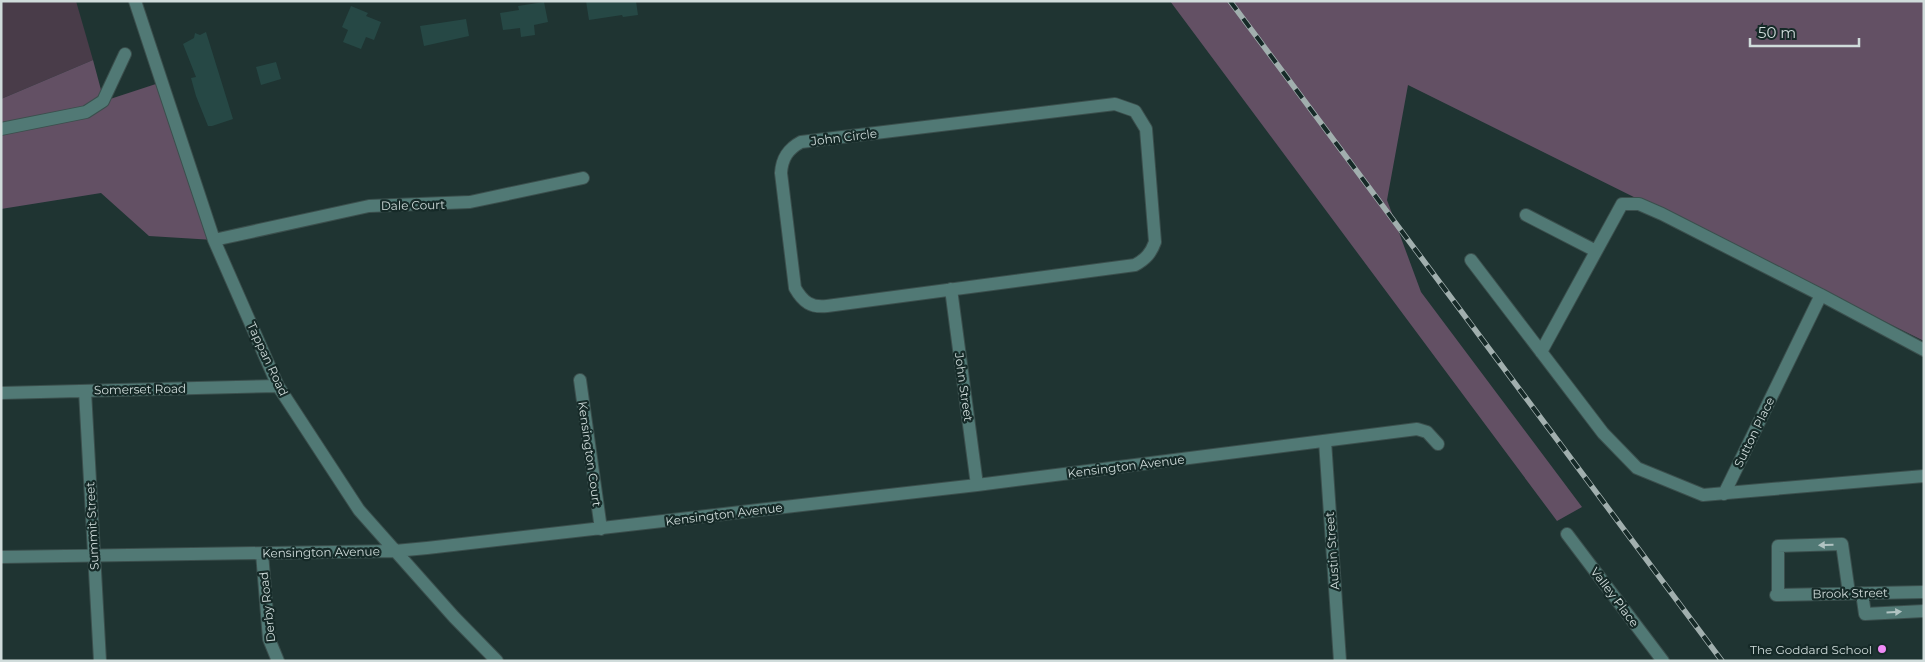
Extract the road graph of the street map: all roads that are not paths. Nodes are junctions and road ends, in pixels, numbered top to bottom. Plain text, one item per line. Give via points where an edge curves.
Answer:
1 (135, 1) edge
2 (125, 54) dead end
3 (1, 130) edge
4 (583, 178) dead end
5 (1526, 215) dead end
6 (214, 240) junction
7 (1596, 252) junction
8 (1472, 260) dead end
9 (951, 290) junction
10 (1821, 295) junction
11 (1924, 350) edge
12 (1541, 352) junction
13 (580, 380) dead end
14 (278, 386) junction
15 (85, 391) junction
16 (1, 393) edge
17 (1325, 441) junction
18 (1438, 444) dead end
19 (1924, 476) edge
20 (978, 485) junction
21 (1724, 494) junction
22 (601, 529) junction
23 (1568, 534) dead end
24 (395, 551) junction
25 (262, 553) junction
26 (93, 555) junction
27 (1, 557) edge
28 (1924, 592) edge
29 (1849, 593) junction
30 (1862, 593) junction
31 (1924, 610) edge
32 (100, 661) edge
33 (278, 661) edge
34 (496, 661) edge
35 (1340, 661) edge
36 (1663, 661) edge

1 - 6 street, Tappan Road
2 - 3 street via 103,101 86,112
4 - 6 street, Dale Court via 470,202 369,206
5 - 7 street
6 - 14 street, Tappan Road
7 - 10 street via 1622,204 1639,204
7 - 12 street
8 - 12 street
9 - 9 street, John Circle via 818,307 808,304 795,288 781,173 786,153 802,142 1114,104 1135,111 1146,129 1155,242 1144,260 1135,265
9 - 20 street, John Street
10 - 11 street
10 - 21 street, Sutton Place
12 - 21 street via 1603,433 1636,468 1703,496
13 - 22 street, Kensington Court
14 - 15 street, Somerset Road
14 - 24 street, Tappan Road via 359,510
15 - 16 street, Somerset Road
15 - 26 street, Summit Street
17 - 18 street, Kensington Avenue via 1417,429 1427,432
17 - 20 street, Kensington Avenue
17 - 35 street, Austin Street
19 - 21 street
20 - 22 street, Kensington Avenue
22 - 24 street, Kensington Avenue
23 - 36 street, Valley Place
24 - 25 street, Kensington Avenue
24 - 34 street, Tappan Road
25 - 26 street, Kensington Avenue
25 - 33 street, Derby Road via 269,639
26 - 27 street, Kensington Avenue
26 - 32 street, Summit Street
28 - 30 street, Brook Street
29 -> 29 street, Brook Street via 1842,544 1778,546 1777,595
29 - 30 street, Brook Street
30 -> 31 street via 1864,614

